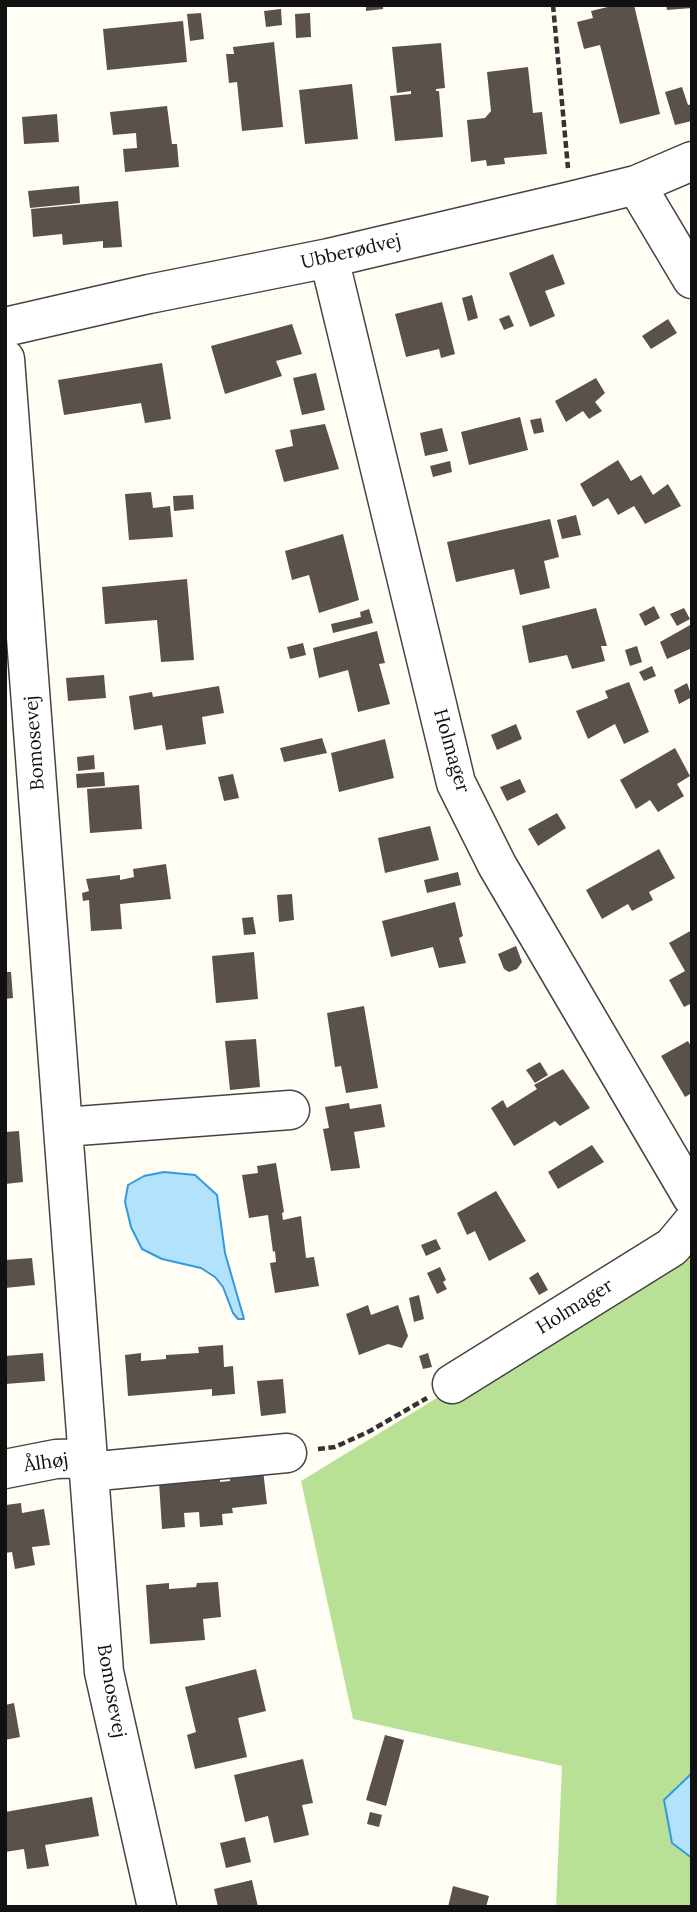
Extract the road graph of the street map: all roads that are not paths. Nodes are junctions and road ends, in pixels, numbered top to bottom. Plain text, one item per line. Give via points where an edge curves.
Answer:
1 (692, 161) edge
2 (636, 185) junction
3 (328, 258) junction
4 (692, 279) edge
5 (5, 327) edge
6 (5, 359) edge
7 (290, 1110) dead end
8 (64, 1126) junction
9 (692, 1196) edge
10 (692, 1223) edge
11 (452, 1384) road end
12 (287, 1453) road end
13 (88, 1465) junction
14 (5, 1469) edge
15 (155, 1906) edge

1 - 2 street, Ubberødvej
2 - 3 street, Ubberødvej
2 - 4 street
3 - 5 street, Ubberødvej
3 - 9 street, Holmager via 456,783 497,865
6 - 8 street, Bomosevej
7 - 8 street
8 - 13 street, Bomosevej
10 - 11 street, Holmager via 672,1247
12 - 13 street
13 - 14 street, Ålhøj via 56,1459
13 - 15 street, Bomosevej via 104,1672

